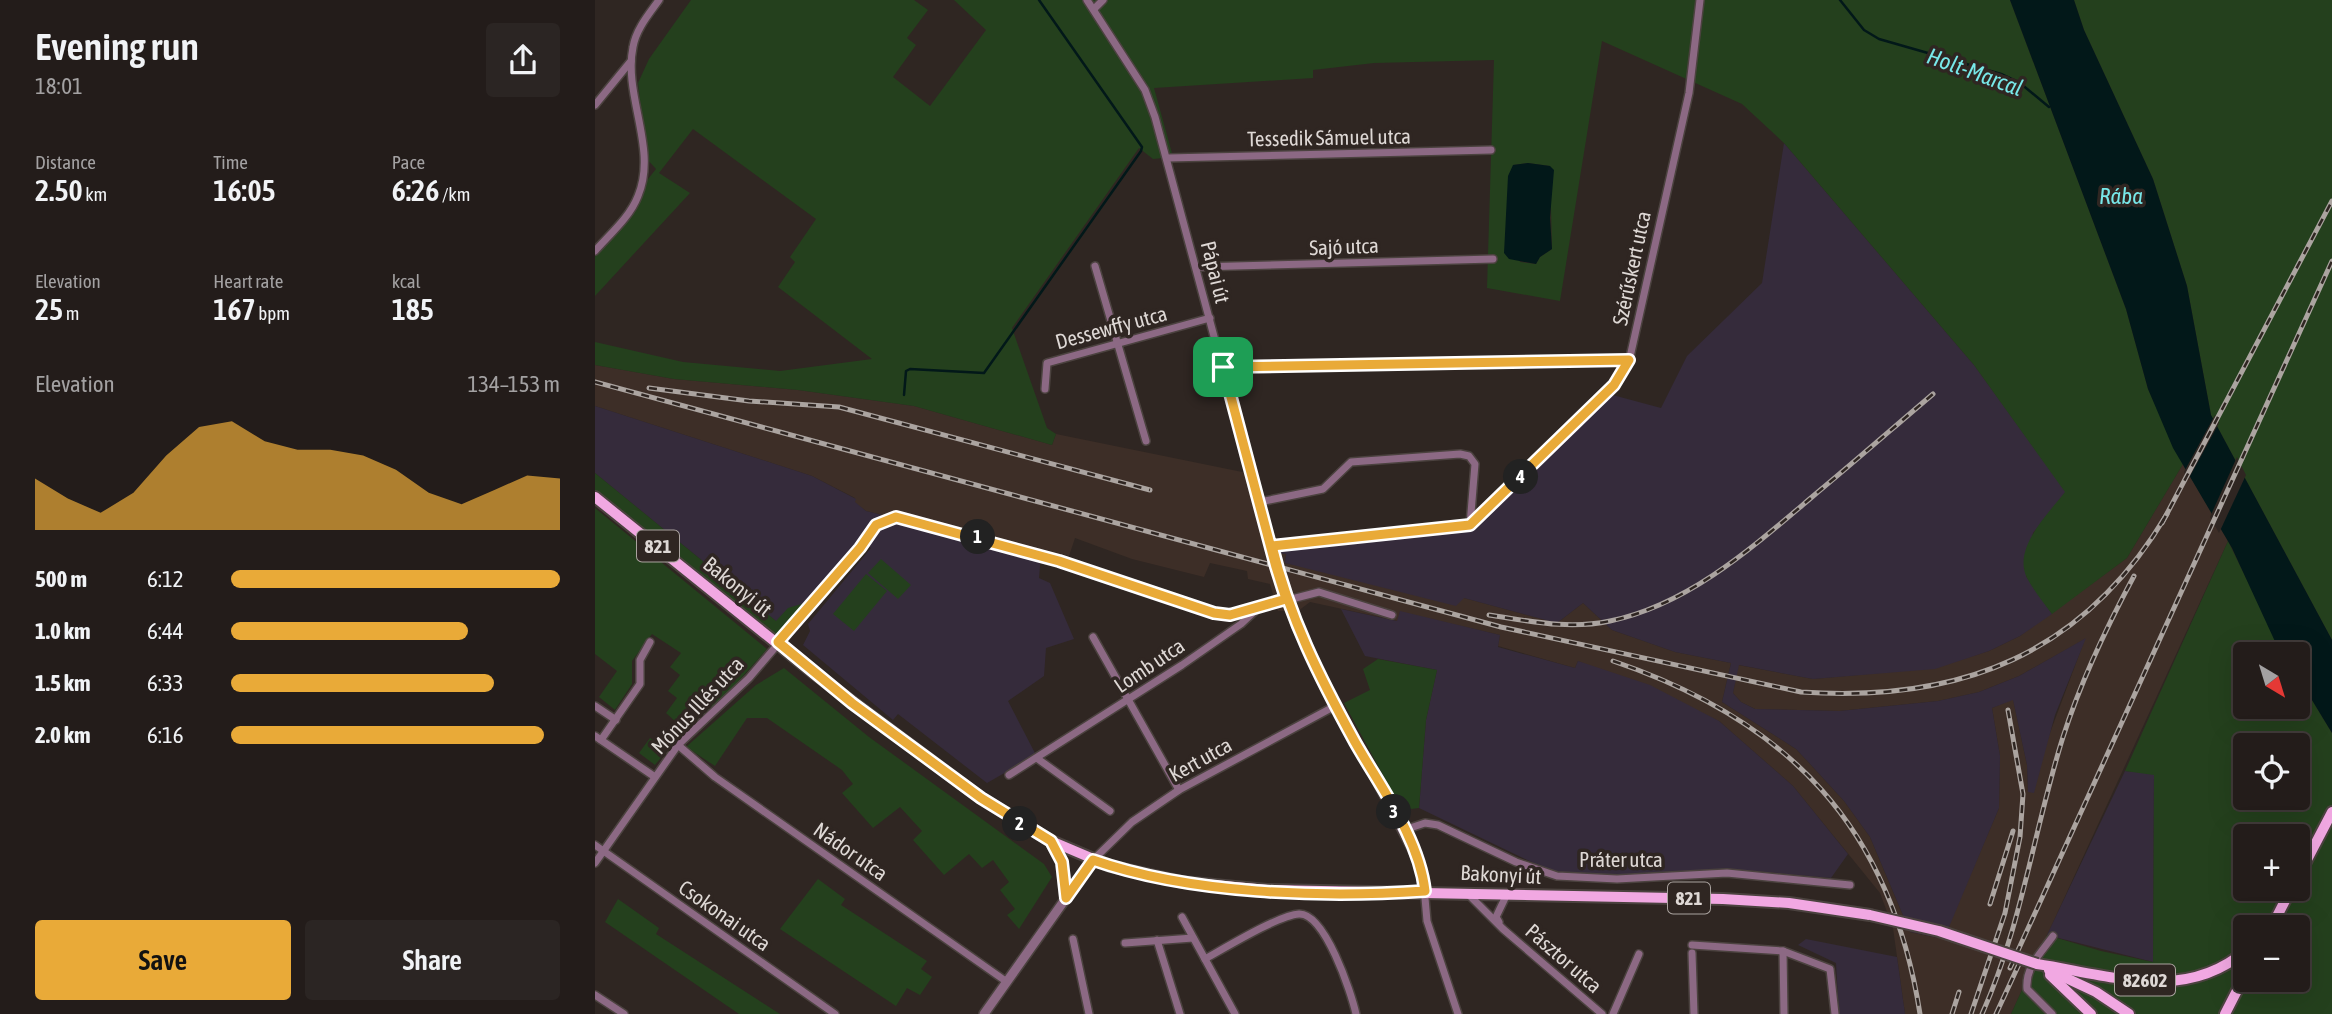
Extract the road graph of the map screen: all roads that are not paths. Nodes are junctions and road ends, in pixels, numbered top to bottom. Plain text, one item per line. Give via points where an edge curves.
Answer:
1 (659, 0) edge
2 (1087, 0) edge
3 (1103, 0) edge
4 (1700, 0) edge
5 (1094, 9) junction
6 (632, 61) junction
7 (595, 105) edge
8 (1491, 150) dead end
9 (1168, 158) junction
10 (595, 251) edge
11 (1493, 259) dead end
12 (1095, 266) dead end
13 (1197, 267) junction
14 (1210, 318) junction
15 (1117, 345) junction
16 (1629, 360) junction
17 (1223, 367) junction
18 (1045, 389) dead end
19 (1146, 440) dead end
20 (595, 497) edge
21 (1260, 502) junction
22 (1470, 525) junction
23 (1272, 546) junction
24 (1286, 599) junction
25 (1258, 607) junction
26 (1392, 615) dead end
27 (1093, 637) dead end
28 (650, 642) dead end
29 (778, 642) junction
30 (1128, 701) junction
31 (595, 706) edge
32 (1335, 706) junction
33 (616, 720) junction
34 (598, 738) edge
35 (678, 745) junction
36 (1038, 759) junction
37 (1009, 775) dead end
38 (655, 777) junction
39 (1179, 790) junction
40 (1110, 811) dead end
41 (2332, 812) edge
42 (1404, 830) junction
43 (1051, 841) junction
44 (595, 845) edge
45 (603, 851) junction
46 (2310, 854) edge
47 (1093, 860) junction
48 (595, 863) edge
49 (1850, 885) dead end
50 (1425, 891) junction
51 (1465, 891) junction
52 (1507, 894) junction
53 (1066, 898) junction
54 (1182, 918) dead end
55 (1503, 929) junction
56 (2053, 936) dead end
57 (1193, 938) junction
58 (1073, 939) dead end
59 (1157, 940) junction
60 (1125, 943) dead end
61 (1783, 951) junction
62 (1639, 954) dead end
63 (1205, 959) junction
64 (2233, 959) edge
65 (2037, 964) junction
66 (1007, 982) junction
67 (2236, 992) edge
68 (595, 995) edge
69 (2048, 1012) edge
70 (624, 1014) edge
71 (835, 1014) edge
72 (984, 1014) edge
73 (1089, 1014) edge
74 (1180, 1014) edge
75 (1235, 1014) edge
76 (1356, 1014) edge
77 (1458, 1014) edge
78 (1602, 1014) edge
79 (1613, 1014) edge
80 (1694, 1014) edge
81 (1784, 1014) edge
82 (1835, 1014) edge
83 (2091, 1014) edge
84 (2129, 1014) edge
85 (2225, 1014) edge

1 - 6 street via 641,27
2 - 5 street, Pápai út
3 - 5 street
4 - 16 street, Szérűskert utca via 1689,93
5 - 9 street, Pápai út via 1145,90
6 - 7 street
6 - 10 street via 644,176 634,206
8 - 9 street, Tessedik Sámuel utca
9 - 13 street, Pápai út
11 - 13 street, Sajó utca
12 - 15 street
13 - 14 street, Pápai út
14 - 15 street, Dessewffy utca
14 - 17 street, Pápai út
15 - 18 street, Dessewffy utca via 1047,363
15 - 19 street
16 - 17 street
16 - 22 street, Szérűskert utca via 1614,385
17 - 21 street, Pápai út
20 - 29 main road, Bakonyi út / 821
21 - 22 street via 1323,489 1351,462 1460,454 1475,464
21 - 23 street, Pápai út
22 - 23 street
23 - 24 street, Pápai út
24 - 25 street, Lomb utca
24 - 26 street, Lomb utca via 1319,592
24 - 32 street, Pápai út
25 - 29 street, Mónus Illés utca via 1230,615 1214,613 1059,561 896,517 876,525
25 - 30 street, Lomb utca via 1241,624
27 - 30 street
28 - 33 street via 640,660 640,684
29 - 35 street, Mónus Illés utca via 748,678
29 - 43 main road, Bakonyi út / 821 via 981,798
30 - 36 street, Lomb utca
30 - 39 street
31 - 33 street
32 - 39 street, Kert utca
32 - 42 street, Pápai út
33 - 34 street
34 - 38 street
35 - 38 street, Mónus Illés utca
35 - 66 street, Nádor utca via 715,776
36 - 37 street, Lomb utca
36 - 40 street
38 - 45 street, Mónus Illés utca
39 - 47 street, Kert utca via 1132,822
41 - 46 main road
42 - 49 street, Práter utca via 1425,823 1438,825 1557,876 1727,873
42 - 50 street, Pápai út
43 - 47 main road, Bakonyi út / 821
43 - 53 main road via 1062,862
44 - 45 street, Csokonai utca
45 - 48 street, Mónus Illés utca
45 - 71 street, Csokonai utca
47 - 50 main road, Bakonyi út / 821 via 1151,877 1213,886 1331,893
47 - 53 street
50 - 51 main road, Bakonyi út / 821
50 - 77 street, Pápai út via 1427,921
51 - 52 main road, Bakonyi út / 821
51 - 55 street, Pásztor utca
52 - 55 street, Pásztor utca via 1496,917
52 - 65 main road, Bakonyi út / 821, bridge via 1745,900 1870,915 1940,931
53 - 66 street
54 - 57 street
55 - 78 street, Pásztor utca
56 - 69 street via 2039,951 2026,978 2027,989
57 - 59 street
57 - 63 street
58 - 73 street
59 - 60 street
59 - 74 street
61 - 80 street via 1692,949
61 - 81 street
61 - 82 street via 1830,970
62 - 79 street
63 - 75 street
63 - 76 street via 1297,914 1309,915 1318,923
64 - 65 main road, 82602 via 2210,975 2177,982
65 - 83 main road
65 - 84 main road, Bakonyi út / 821
66 - 72 street
67 - 85 main road
68 - 70 street

